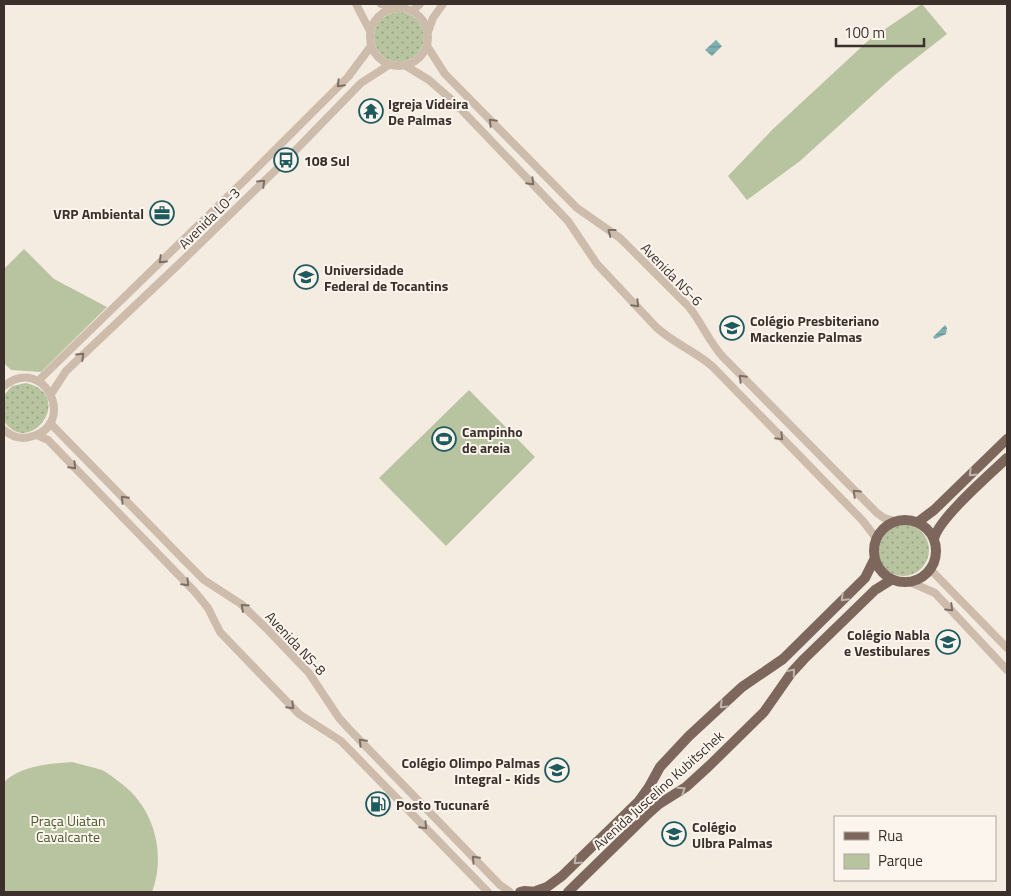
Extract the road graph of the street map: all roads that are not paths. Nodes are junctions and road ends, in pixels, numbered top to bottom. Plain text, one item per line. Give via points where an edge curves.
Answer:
1 (356, 4) edge
2 (382, 4) edge
3 (420, 4) edge
4 (443, 4) edge
5 (394, 8) junction
6 (412, 11) junction
7 (370, 31) junction
8 (428, 32) junction
9 (371, 46) junction
10 (427, 46) junction
11 (390, 65) junction
12 (406, 66) junction
13 (6, 381) edge
14 (38, 381) junction
15 (51, 394) junction
16 (50, 423) junction
17 (4, 430) edge
18 (37, 435) junction
19 (8, 437) edge
20 (1007, 439) edge
21 (1007, 458) edge
22 (895, 521) junction
23 (918, 522) junction
24 (876, 538) junction
25 (934, 539) junction
26 (874, 560) junction
27 (930, 570) junction
28 (891, 580) junction
29 (910, 582) junction
30 (1007, 648) edge
31 (1007, 670) edge
32 (488, 892) edge
33 (510, 892) edge
34 (520, 892) edge
35 (537, 892) edge
36 (568, 892) edge

1 - 7 street
2 - 5 street
3 - 6 street
4 - 8 street via 432,18
5 - 6 street
5 - 7 street via 374,20
6 - 8 street via 420,16
7 - 9 street
8 - 10 street
9 - 11 street via 378,58
9 -> 14 street, Avenida LO-3 via 348,77 254,172
10 - 12 street via 415,62
22 -> 10 street, Avenida NS-6 via 876,513 836,473 719,353 682,300 620,238 577,208 445,74
11 - 12 street
15 -> 11 street, Avenida LO-3 via 66,371 286,160 361,83
12 -> 24 street via 429,80 453,101 568,221 597,264 656,327 712,366
13 - 14 street via 29,378
14 - 15 street
15 - 16 street via 54,414
16 - 18 street
33 -> 16 street, Avenida NS-8 via 349,729 308,673 265,627 241,604 204,580
17 - 19 street
18 - 19 street
18 -> 32 street via 48,440 195,592 208,608 220,632 299,714 340,741
20 -> 23 main road
21 - 25 main road via 944,519
22 - 23 main road via 907,519
22 - 24 main road via 887,524
23 - 25 main road
24 - 26 main road
25 - 27 main road via 935,560
26 - 28 main road
26 -> 35 main road, Avenida Juscelino Kubitschek via 865,578 783,659 742,687 689,736 660,767 639,801 562,876
27 - 29 main road
27 - 30 street
28 - 29 main road
36 -> 28 main road, Avenida Juscelino Kubitschek via 650,812 709,766 764,712 804,659 869,595
29 -> 31 street via 935,593
34 - 35 main road

